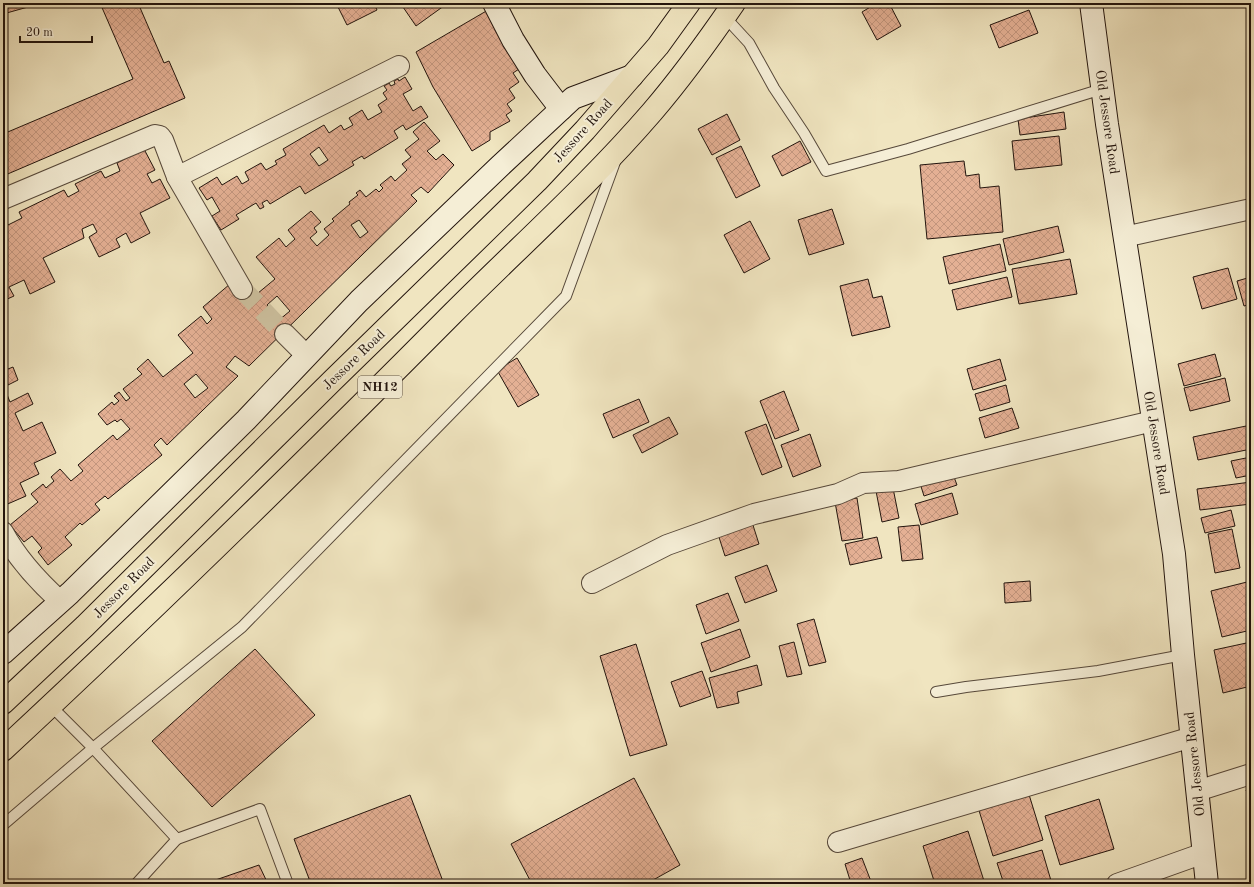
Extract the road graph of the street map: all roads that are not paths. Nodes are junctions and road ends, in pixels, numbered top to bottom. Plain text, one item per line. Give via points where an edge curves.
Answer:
1 (494, 3) edge
2 (689, 3) edge
3 (1091, 3) edge
4 (729, 10) edge
5 (398, 66) dead end
6 (632, 76) junction
7 (1102, 89) junction
8 (561, 109) junction
9 (622, 145) junction
10 (177, 176) junction
11 (3, 199) edge
12 (1251, 209) edge
13 (1124, 237) junction
14 (242, 290) tunnel mouth
15 (285, 334) tunnel mouth
16 (307, 356) junction
17 (1153, 421) junction
18 (3, 532) edge
19 (592, 583) dead end
20 (60, 601) junction
21 (3, 653) edge
22 (1183, 655) junction
23 (936, 692) dead end
24 (3, 703) edge
25 (51, 706) junction
26 (1192, 737) junction
27 (93, 748) junction
28 (3, 750) edge
29 (1251, 774) edge
30 (1197, 791) junction
31 (3, 825) edge
32 (177, 839) junction
33 (838, 842) dead end
34 (1204, 853) junction
35 (136, 884) edge
36 (288, 884) edge
37 (1118, 884) edge
38 (1207, 884) edge

1 - 8 street via 535,75
2 - 6 highway, Jessore Road / NH12 via 658,46
3 - 7 street, Old Jessore Road
4 - 7 lane via 826,171 908,149
4 - 9 highway, NH12 via 698,55
5 - 10 street
6 - 8 street via 574,98
6 - 24 highway, Jessore Road / NH12 via 537,181 85,626
7 - 13 street, Old Jessore Road
8 - 16 street via 359,301
9 - 25 highway, NH12 via 313,454
9 - 27 lane via 566,296 242,627
10 - 11 street via 163,140 155,135
10 - 14 street
12 - 13 street
13 - 17 street, Old Jessore Road
15 - 16 street
16 - 20 street
17 - 19 street via 899,481 863,483 838,494 754,514 666,545
17 - 22 street, Old Jessore Road via 1174,554
18 - 20 street via 41,584
20 - 21 street
22 - 23 lane via 1098,671
22 - 26 street, Old Jessore Road
25 - 27 lane
25 - 28 highway, NH12
26 - 30 street, Old Jessore Road
26 - 33 street
27 - 31 lane
27 - 32 lane
29 - 30 street
30 - 34 street, Old Jessore Road
32 - 35 lane
32 - 36 lane via 260,809
34 - 37 street
34 - 38 street, Old Jessore Road

